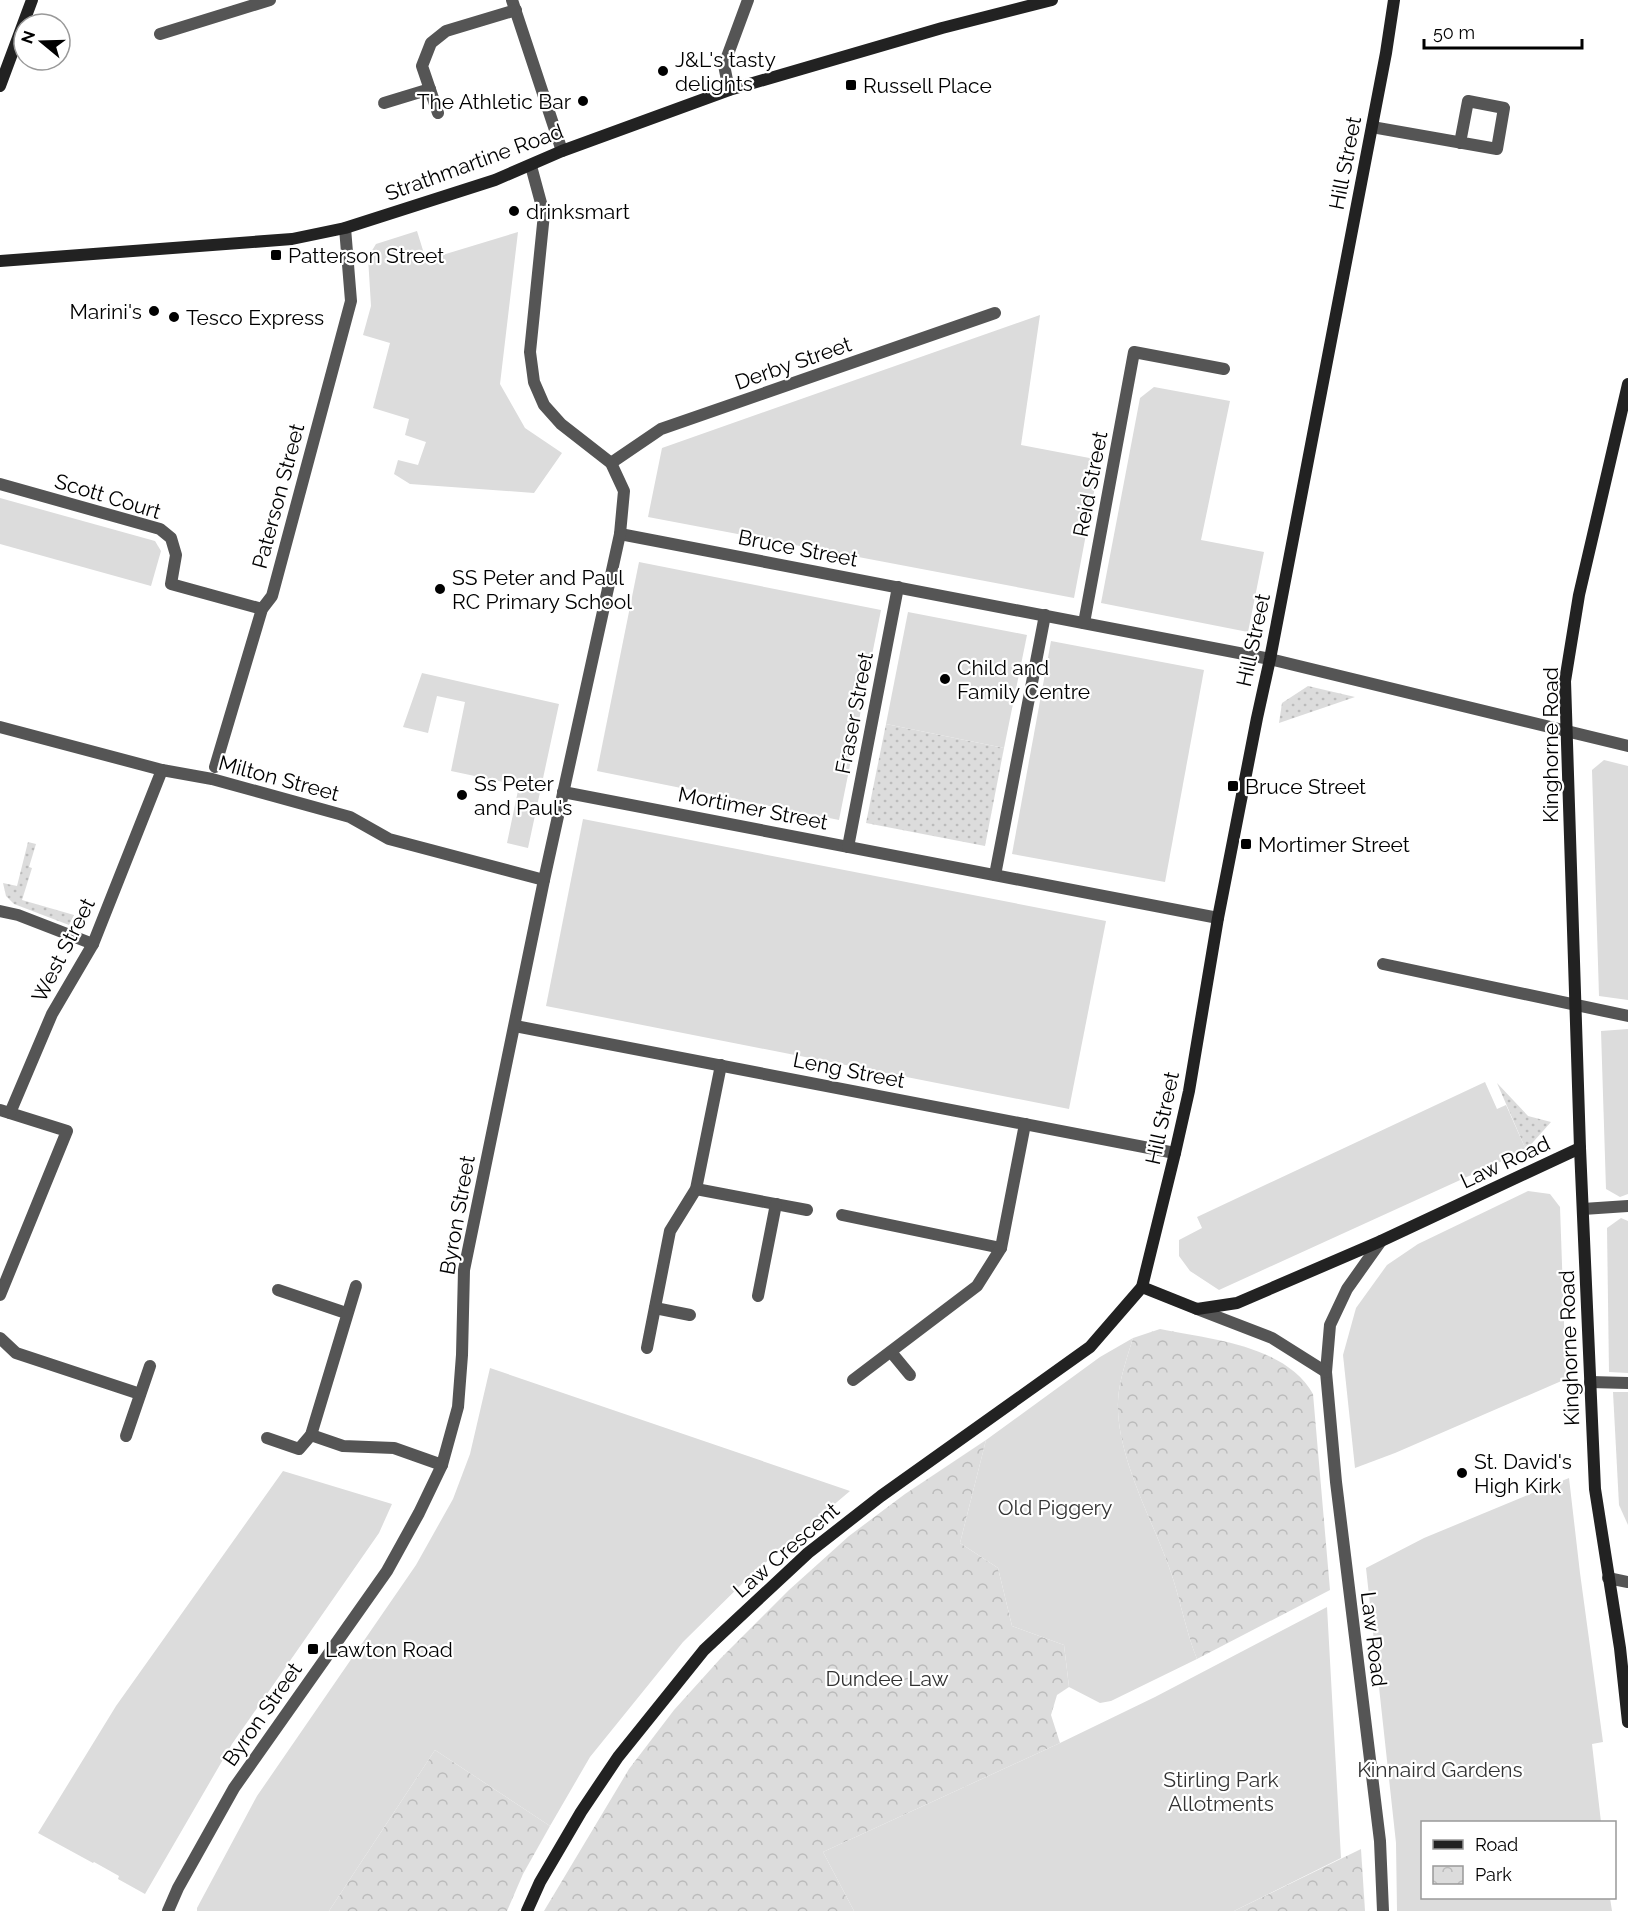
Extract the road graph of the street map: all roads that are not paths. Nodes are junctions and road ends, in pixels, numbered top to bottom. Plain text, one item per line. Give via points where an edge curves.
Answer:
1 (32, 0) edge
2 (270, 0) edge
3 (748, 0) edge
4 (1052, 0) edge
5 (1394, 0) edge
6 (514, 5) edge
7 (160, 34) dead end
8 (0, 86) edge
9 (430, 89) junction
10 (729, 90) junction
11 (384, 103) dead end
12 (438, 113) dead end
13 (1372, 127) junction
14 (1460, 143) junction
15 (562, 151) junction
16 (531, 166) junction
17 (345, 228) junction
18 (0, 261) edge
19 (995, 313) dead end
20 (1224, 369) dead end
21 (1628, 384) edge
22 (611, 463) junction
23 (0, 484) edge
24 (620, 534) junction
25 (898, 587) junction
26 (262, 609) junction
27 (1046, 615) junction
28 (1084, 623) junction
29 (1270, 659) junction
30 (0, 727) edge
31 (1566, 730) junction
32 (1628, 746) edge
33 (215, 767) dead end
34 (162, 770) junction
35 (563, 792) junction
36 (848, 847) junction
37 (995, 875) junction
38 (544, 880) junction
39 (0, 910) edge
40 (1218, 918) junction
41 (93, 944) junction
42 (1383, 964) dead end
43 (1575, 1005) junction
44 (1628, 1016) edge
45 (514, 1026) junction
46 (721, 1065) junction
47 (5, 1112) edge
48 (1024, 1124) junction
49 (1580, 1148) junction
50 (1175, 1153) junction
51 (696, 1189) junction
52 (776, 1204) junction
53 (1628, 1206) edge
54 (1583, 1209) junction
55 (807, 1210) dead end
56 (842, 1215) dead end
57 (1381, 1241) junction
58 (1001, 1248) junction
59 (356, 1286) dead end
60 (1142, 1287) junction
61 (278, 1290) dead end
62 (0, 1295) edge
63 (758, 1296) dead end
64 (655, 1308) junction
65 (1197, 1309) junction
66 (346, 1313) junction
67 (690, 1315) dead end
68 (0, 1338) edge
69 (647, 1348) dead end
70 (891, 1352) junction
71 (150, 1366) dead end
72 (1326, 1372) junction
73 (910, 1375) dead end
74 (853, 1380) dead end
75 (1590, 1382) junction
76 (1628, 1383) edge
77 (140, 1394) junction
78 (126, 1436) dead end
79 (311, 1436) junction
80 (267, 1438) dead end
81 (442, 1465) junction
82 (1608, 1578) junction
83 (1628, 1582) edge
84 (1624, 1650) edge
85 (1628, 1722) edge
86 (168, 1911) edge
87 (527, 1911) edge
88 (1383, 1911) edge

1 - 8 street
2 - 7 street
3 - 10 street via 724,65
4 - 10 street, Strathmartine Road
5 - 13 street, Hill Street
6 - 9 street via 446,31 431,43 422,66
6 - 15 street
9 - 11 street
9 - 12 street
10 - 15 street, Strathmartine Road
13 - 14 street
13 - 29 street, Hill Street
14 - 14 street via 1497,149 1504,108 1468,101
15 - 16 street, Strathmartine Road
16 - 17 street, Strathmartine Road
16 - 22 street via 544,214 530,352 534,382 544,405 561,424
17 - 18 street, Strathmartine Road via 292,239
17 - 26 street, Paterson Street via 351,301 272,596
19 - 22 street, Derby Street via 661,429
20 - 28 street, Reid Street via 1134,352
21 - 31 street, Kinghorne Road via 1579,595 1565,681
22 - 24 street, Byron Street via 624,491
23 - 26 street, Scott Court via 160,529 171,538 176,555 171,584
24 - 25 street, Bruce Street
24 - 35 street, Byron Street
25 - 27 street, Bruce Street
25 - 36 street, Fraser Street
26 - 33 street, Paterson Street
27 - 28 street, Bruce Street
27 - 37 street
28 - 29 street, Bruce Street
29 - 31 street, Bruce Street
29 - 40 street, Hill Street
30 - 34 street, Milton Street
31 - 32 street, Bruce Street
31 - 43 street, Kinghorne Road
34 - 38 street, Milton Street via 212,779 350,817 389,839
34 - 41 street, West Street
35 - 36 street, Mortimer Street
35 - 38 street, Byron Street
36 - 37 street, Mortimer Street
37 - 40 street, Mortimer Street
38 - 45 street, Byron Street
39 - 41 street
40 - 50 street, Hill Street
41 - 47 street, West Street via 52,1014
42 - 43 street
43 - 44 street
43 - 49 street, Kinghorne Road
45 - 46 street, Leng Street
45 - 81 street, Byron Street via 464,1270 458,1407
46 - 48 street, Leng Street
46 - 51 street
47 - 62 street via 67,1131
48 - 50 street, Leng Street
48 - 58 street
49 - 54 street, Kinghorne Road
49 - 57 street, Law Road
50 - 60 street, Hill Street
51 - 52 street
51 - 64 street via 670,1232
52 - 55 street
52 - 63 street
53 - 54 street
54 - 75 street, Kinghorne Road
56 - 58 street
57 - 65 street, Law Road via 1237,1303
57 - 72 street, Law Road via 1347,1289 1330,1325
58 - 70 street via 977,1286
59 - 66 street
60 - 65 street
60 - 87 street, Law Crescent via 1090,1347 807,1553 704,1650 618,1757 581,1812
61 - 66 street
64 - 67 street
64 - 69 street
65 - 72 street via 1272,1338
66 - 79 street
68 - 77 street via 16,1353
70 - 73 street
70 - 74 street
71 - 77 street
72 - 88 street, Law Road via 1335,1482 1380,1841
75 - 76 street
75 - 82 street, Kinghorne Road via 1595,1489
77 - 78 street
79 - 80 street via 299,1449
79 - 81 street via 343,1446 394,1448
81 - 86 street, Byron Street via 387,1571 234,1788
82 - 83 street
82 - 84 street, Kinghorne Road
84 - 85 street, Kinghorne Road

